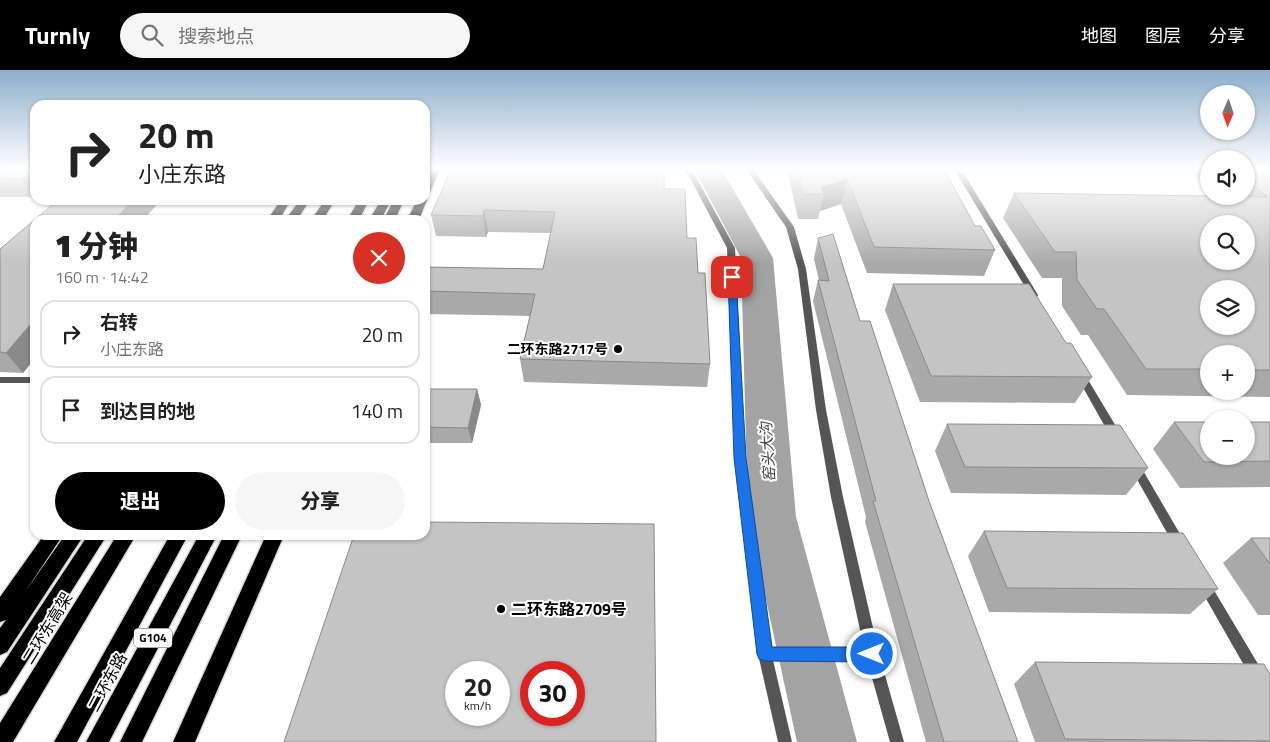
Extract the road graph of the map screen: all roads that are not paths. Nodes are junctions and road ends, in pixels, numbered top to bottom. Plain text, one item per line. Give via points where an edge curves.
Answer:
1 (706, 200) edge
2 (771, 200) edge
3 (976, 200) edge
4 (1039, 304) edge
5 (1074, 364) edge
6 (0, 380) edge
7 (30, 380) edge
8 (50, 540) edge
9 (72, 540) edge
10 (95, 540) edge
11 (124, 540) edge
12 (176, 540) edge
13 (205, 540) edge
14 (232, 540) edge
15 (273, 540) edge
16 (1184, 552) edge
17 (1200, 577) edge
18 (0, 612) edge
19 (0, 645) edge
20 (765, 654) junction
21 (872, 654) junction
22 (0, 686) edge
23 (1270, 697) edge
24 (1, 742) edge
25 (65, 742) edge
26 (98, 742) edge
27 (132, 742) edge
28 (184, 742) edge
29 (785, 742) edge
30 (898, 742) edge

1 - 20 street via 731,248 740,458
2 - 21 street via 790,227 802,269 823,420
3 - 4 street
5 - 16 street
6 - 7 street
8 - 18 highway
9 - 19 highway
10 - 22 highway
11 - 24 highway, 二环东高架
12 - 25 highway
13 - 26 highway, 二环东路 / G104
14 - 27 highway
15 - 28 highway
17 - 23 street
20 - 21 street
20 - 29 street
21 - 30 street

